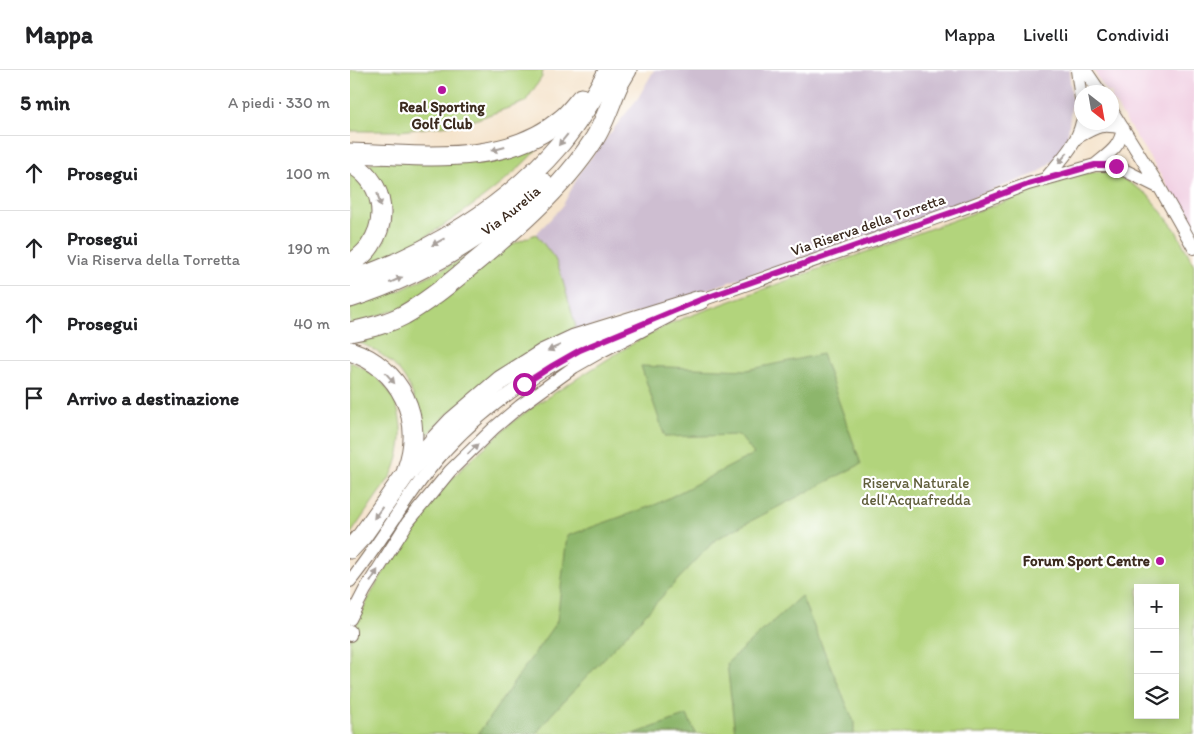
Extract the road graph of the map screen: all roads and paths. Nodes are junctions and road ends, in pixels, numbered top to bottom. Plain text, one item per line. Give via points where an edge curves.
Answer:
1 (604, 70) edge
2 (1077, 70) edge
3 (1085, 70) edge
4 (618, 75) edge
5 (1079, 85) edge
6 (1095, 85) edge
7 (1119, 122) edge
8 (1123, 128) junction
9 (1080, 130) edge
10 (1078, 137) junction
11 (350, 152) edge
12 (350, 164) edge
13 (1095, 165) junction
14 (1046, 178) junction
15 (1160, 188) junction
16 (1194, 248) edge
17 (350, 265) edge
18 (350, 280) edge
19 (350, 298) edge
20 (700, 300) junction
21 (350, 332) edge
22 (350, 351) edge
23 (405, 475) junction
24 (350, 550) edge
25 (350, 581) edge
26 (350, 619) edge
27 (350, 631) edge
28 (350, 635) edge

1 -> 11 highway via 562,118 532,138 501,149 463,155
2 - 5 street
3 - 6 street
4 -> 18 highway, Via Aurelia via 532,174 482,215 436,243 382,269
19 -> 4 highway, Via Aurelia via 436,261 471,241 511,211 574,152
4 - 21 highway via 602,126 586,152 553,191 508,234 414,309 393,320
7 - 8 street
8 - 10 street via 1101,126
8 - 13 street via 1119,143
8 - 15 street
9 - 10 street
10 -> 14 street
12 -> 17 highway via 372,183 381,208 374,240
13 - 14 street, Via Riserva della Torretta
13 - 15 street via 1116,166
14 - 20 street, Via Riserva della Torretta
15 - 16 street
20 -> 23 highway via 594,332 544,353 502,380 470,406
20 - 25 street via 580,350 475,421 431,467
26 -> 20 street via 408,522 450,471 494,428 574,367
22 -> 23 highway via 386,372 409,406 414,441
23 -> 24 highway
27 - 28 street

